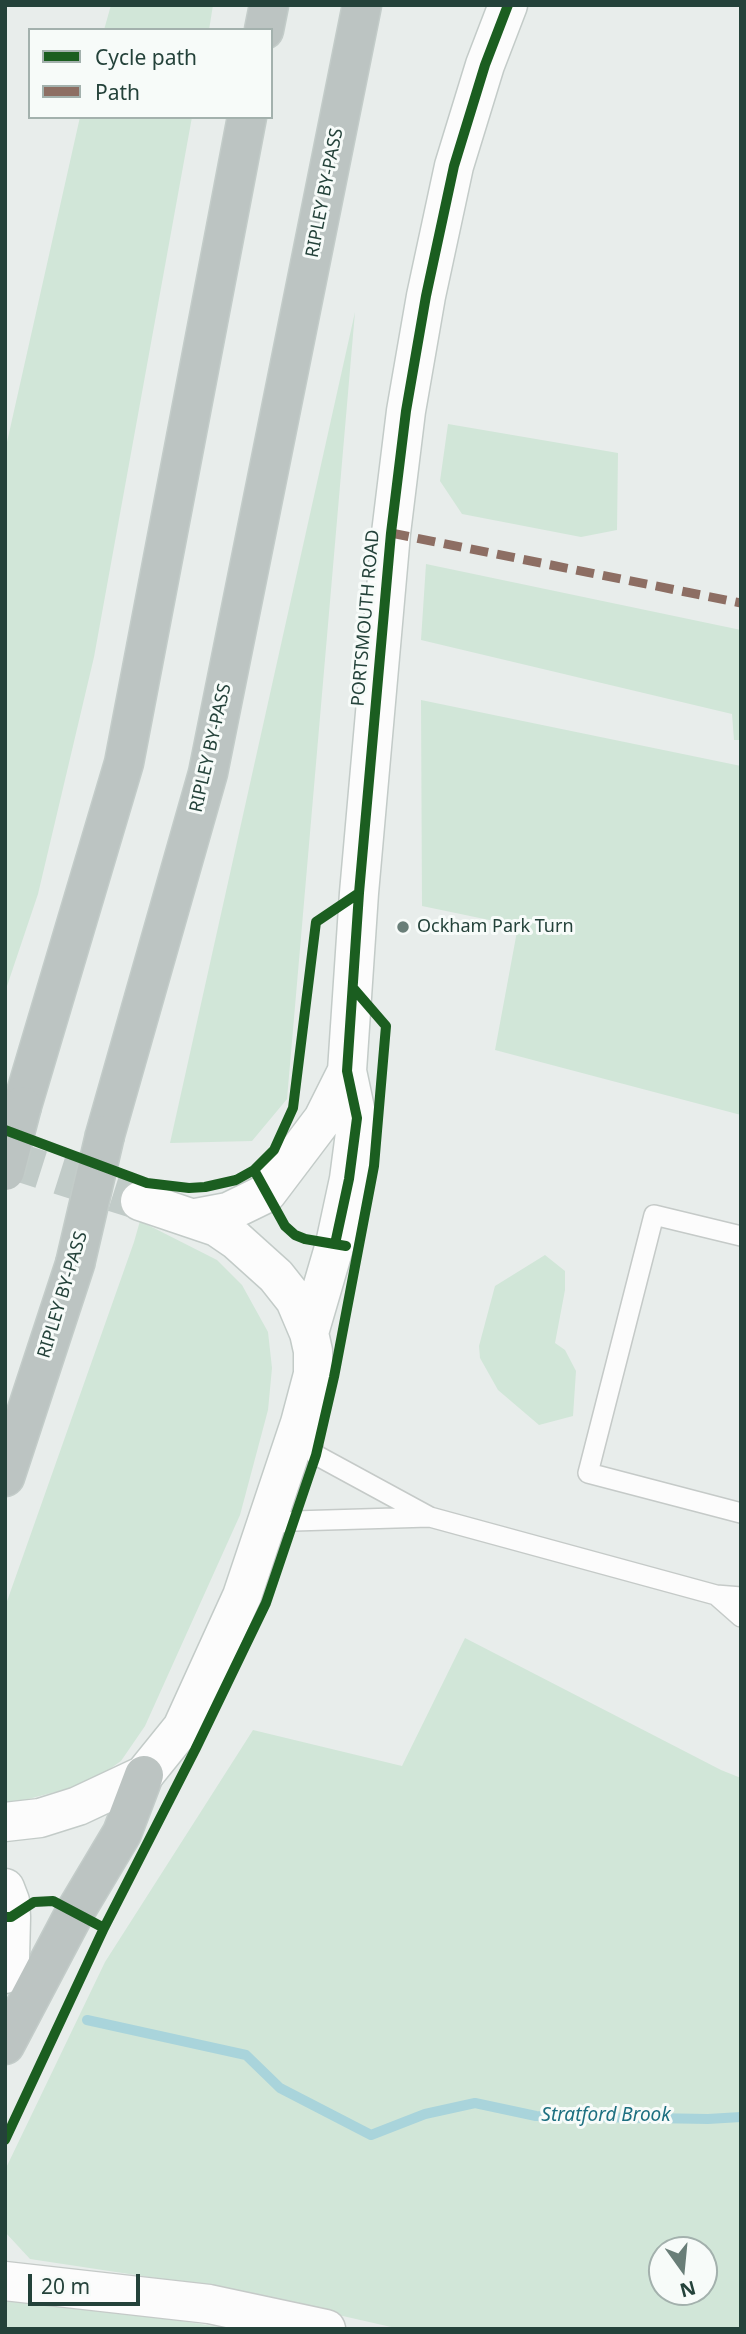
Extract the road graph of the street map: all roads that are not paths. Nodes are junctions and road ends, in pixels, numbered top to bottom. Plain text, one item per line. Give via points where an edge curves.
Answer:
1 (269, 5) edge
2 (362, 5) edge
3 (508, 5) edge
4 (264, 28) edge
5 (247, 119) edge
6 (347, 1071) junction
7 (5, 1171) edge
8 (140, 1201) tunnel mouth
9 (196, 1218) junction
10 (741, 1236) edge
11 (309, 1333) junction
12 (300, 1423) junction
13 (5, 1477) edge
14 (741, 1513) edge
15 (430, 1517) junction
16 (265, 1526) junction
17 (716, 1595) junction
18 (741, 1597) edge
19 (741, 1617) edge
20 (145, 1775) junction
21 (5, 1822) edge
22 (5, 1888) edge
23 (5, 1974) edge
24 (5, 2045) edge
25 (5, 2260) edge
26 (5, 2281) edge
27 (44, 2285) junction
28 (326, 2329) edge

1 - 4 highway
2 - 13 highway, RIPLEY BY-PASS, bridge via 208,773 105,1135 75,1264
3 - 6 main road, PORTSMOUTH ROAD via 454,166 406,411 369,775
5 - 7 highway, bridge via 124,763
6 - 9 main road, PORTSMOUTH ROAD via 323,1119 267,1193 228,1212
6 - 11 main road, PORTSMOUTH ROAD via 357,1118 349,1180
8 - 9 main road
9 - 11 main road via 227,1233 276,1276 295,1300
10 - 14 lane via 653,1215 588,1472
11 - 12 main road via 313,1374
12 - 15 lane via 316,1455
12 - 16 main road
15 - 16 lane
15 - 17 lane
16 - 20 main road via 242,1596 182,1728
17 - 18 lane
17 - 19 lane
20 - 21 main road via 78,1806 40,1818
20 - 24 highway via 122,1833
22 - 23 main road via 11,1917
25 - 27 main road
26 - 27 main road
27 - 28 main road via 209,2304

